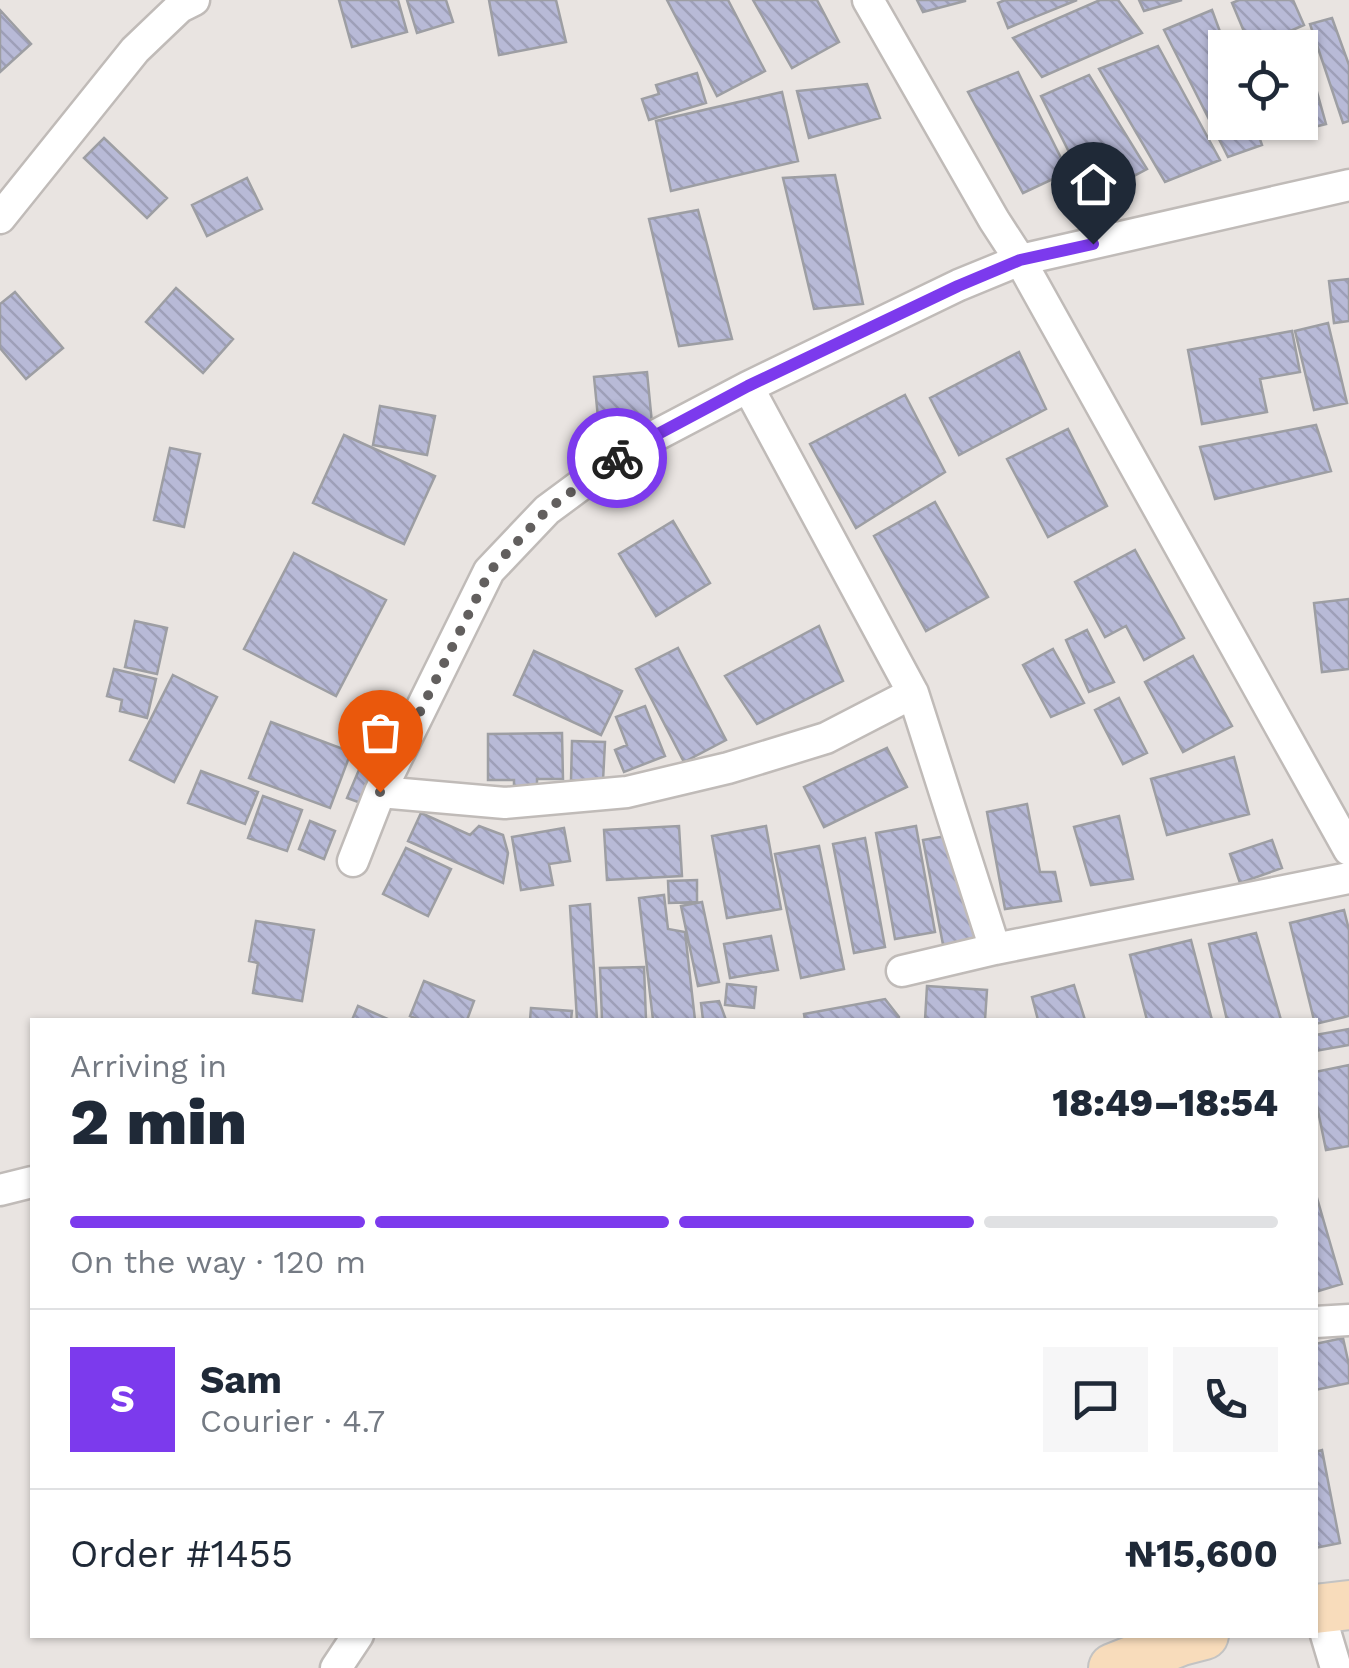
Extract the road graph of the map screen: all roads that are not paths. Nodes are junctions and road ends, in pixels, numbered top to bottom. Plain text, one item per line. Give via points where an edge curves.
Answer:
1 (194, 0) edge
2 (868, 0) edge
3 (1349, 185) edge
4 (0, 218) edge
5 (1020, 260) junction
6 (748, 386) junction
7 (912, 693) junction
8 (380, 792) junction
9 (1349, 850) edge
10 (353, 860) dead end
11 (1349, 878) edge
12 (995, 949) junction
13 (902, 971) dead end
14 (30, 1182) edge
15 (0, 1190) edge
16 (1349, 1320) edge
17 (1318, 1322) edge
18 (1327, 1607) edge
19 (356, 1638) edge
20 (1190, 1638) edge
21 (336, 1668) edge
22 (1112, 1668) edge
23 (1336, 1668) edge

1 - 4 street via 134,50
2 - 5 street
3 - 5 street
5 - 6 street
5 - 9 street
6 - 7 street
6 - 8 street via 628,450 547,510 490,571
7 - 8 street via 826,738 628,792 505,803
7 - 12 street
8 - 10 street
11 - 12 street
12 - 13 street
14 - 15 street
16 - 17 street
18 - 23 street
19 - 21 street
20 - 22 main road

